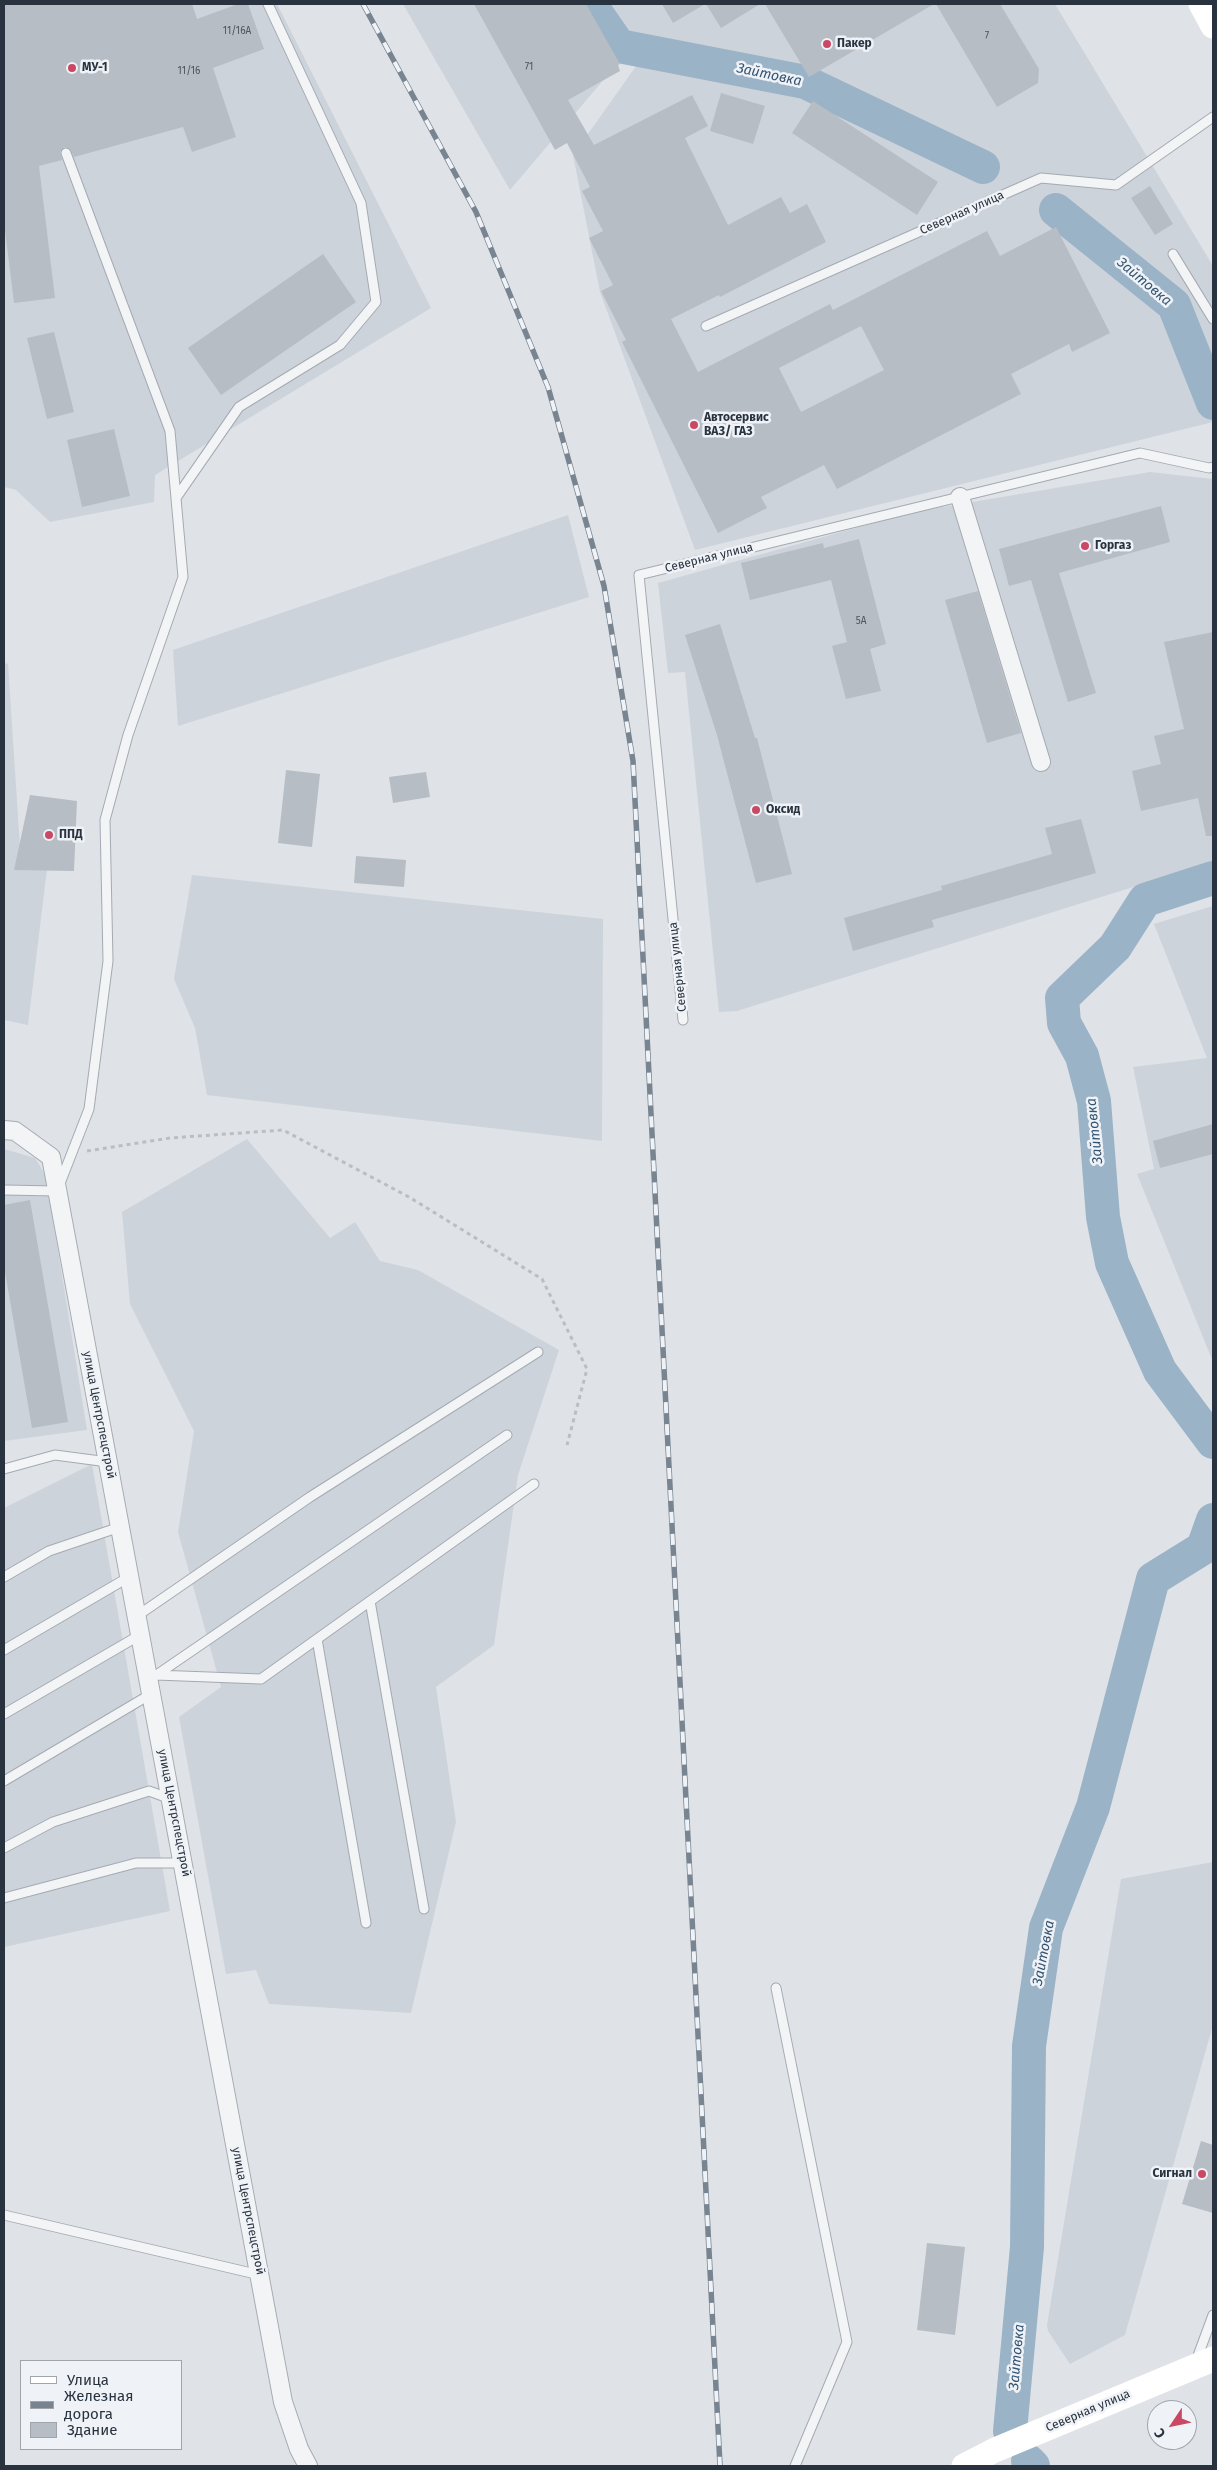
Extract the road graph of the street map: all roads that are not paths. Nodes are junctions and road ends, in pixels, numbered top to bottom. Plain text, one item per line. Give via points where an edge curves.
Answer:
1 (268, 4) edge
2 (1200, 4) edge
3 (1213, 26) edge
4 (1213, 117) edge
5 (66, 153) dead end
6 (1173, 254) dead end
7 (1213, 319) edge
8 (706, 326) dead end
9 (1213, 467) edge
10 (960, 497) junction
11 (176, 498) junction
12 (1041, 762) dead end
13 (683, 1020) dead end
14 (4, 1130) edge
15 (4, 1190) edge
16 (57, 1191) junction
17 (538, 1352) dead end
18 (507, 1435) dead end
19 (108, 1462) junction
20 (4, 1469) edge
21 (534, 1484) dead end
22 (120, 1527) junction
23 (4, 1577) edge
24 (129, 1577) junction
25 (370, 1601) junction
26 (137, 1616) junction
27 (140, 1635) junction
28 (317, 1639) junction
29 (4, 1650) edge
30 (152, 1683) junction
31 (4, 1714) edge
32 (4, 1781) edge
33 (171, 1799) junction
34 (4, 1848) edge
35 (183, 1863) junction
36 (4, 1898) edge
37 (424, 1908) dead end
38 (366, 1923) dead end
39 (776, 1988) dead end
40 (4, 2215) edge
41 (260, 2275) junction
42 (1213, 2315) edge
43 (1204, 2362) edge
44 (308, 2466) edge
45 (795, 2466) edge
46 (964, 2466) edge

1 - 11 lane via 361,203 376,302 340,346 239,407
2 - 3 main road
4 - 8 lane, Северная улица via 1116,185 1041,178
5 - 11 lane via 170,431
6 - 7 lane
9 - 10 lane, Северная улица via 1140,453
10 - 12 street
10 - 13 lane, Северная улица via 640,575
11 - 16 lane via 183,577 128,735 105,820 108,961 89,1109
14 - 16 street, улица Центрспецстрой via 15,1131 51,1156
15 - 16 lane
16 - 19 street, улица Центрспецстрой
17 - 26 lane via 310,1498
18 - 30 lane
19 - 20 lane via 55,1455
19 - 22 street, улица Центрспецстрой
21 - 25 lane
22 - 23 lane via 49,1551
22 - 24 street, улица Центрспецстрой
24 - 26 street, улица Центрспецстрой
24 - 29 lane
25 - 28 lane
25 - 37 lane
26 - 27 street, улица Центрспецстрой
27 - 30 street, улица Центрспецстрой
27 - 31 lane
28 - 30 lane via 261,1679
28 - 38 lane
30 - 32 lane
30 - 33 street, улица Центрспецстрой
33 - 34 lane via 149,1791 53,1822
33 - 35 street, улица Центрспецстрой
35 - 36 lane via 136,1863
35 - 41 street, улица Центрспецстрой
39 - 45 lane via 846,2342
40 - 41 lane
41 - 44 street, улица Центрспецстрой via 283,2402 298,2449
42 - 43 lane
43 - 46 main road, Северная улица

